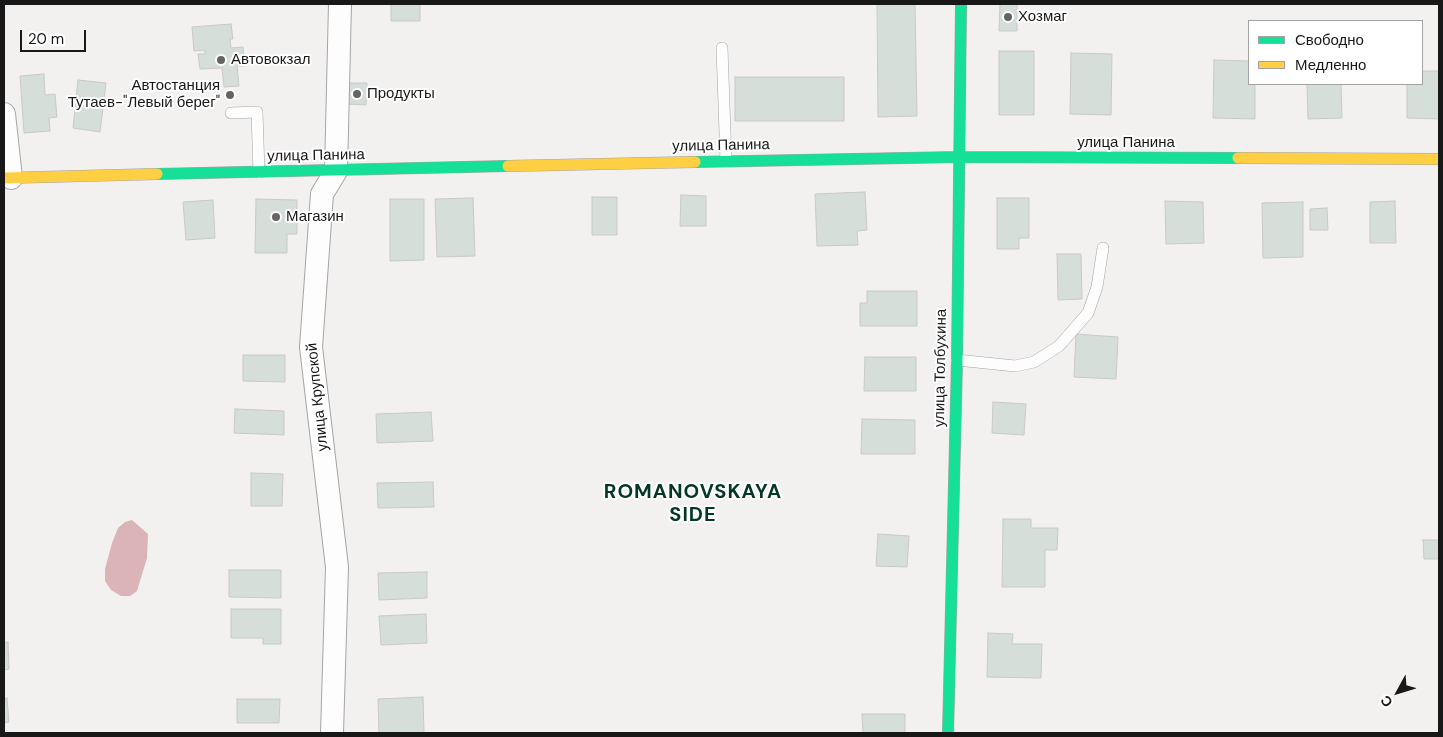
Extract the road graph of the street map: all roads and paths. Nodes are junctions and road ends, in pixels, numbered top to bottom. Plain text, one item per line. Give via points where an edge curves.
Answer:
1 (340, 4) edge
2 (962, 4) edge
3 (722, 48) dead end
4 (231, 112) dead end
5 (4, 114) edge
6 (959, 158) junction
7 (1439, 159) edge
8 (726, 161) junction
9 (336, 171) junction
10 (259, 172) junction
11 (7, 178) edge
12 (1103, 248) dead end
13 (957, 360) junction
14 (332, 733) edge
15 (948, 733) edge

1 - 9 street, улица Крупской
2 - 6 street, улица Толбухина
3 - 8 lane
4 - 10 lane via 257,112
5 - 11 street
6 - 7 street, улица Панина
6 - 8 street, улица Панина
6 - 13 street, улица Толбухина
8 - 9 street, улица Панина
9 - 10 street, улица Панина
9 - 14 street, улица Крупской via 322,194 311,346 337,567
10 - 11 street, улица Панина
12 - 13 lane via 1097,287 1088,313 1058,346 1034,362 1015,366
13 - 15 street, улица Толбухина

